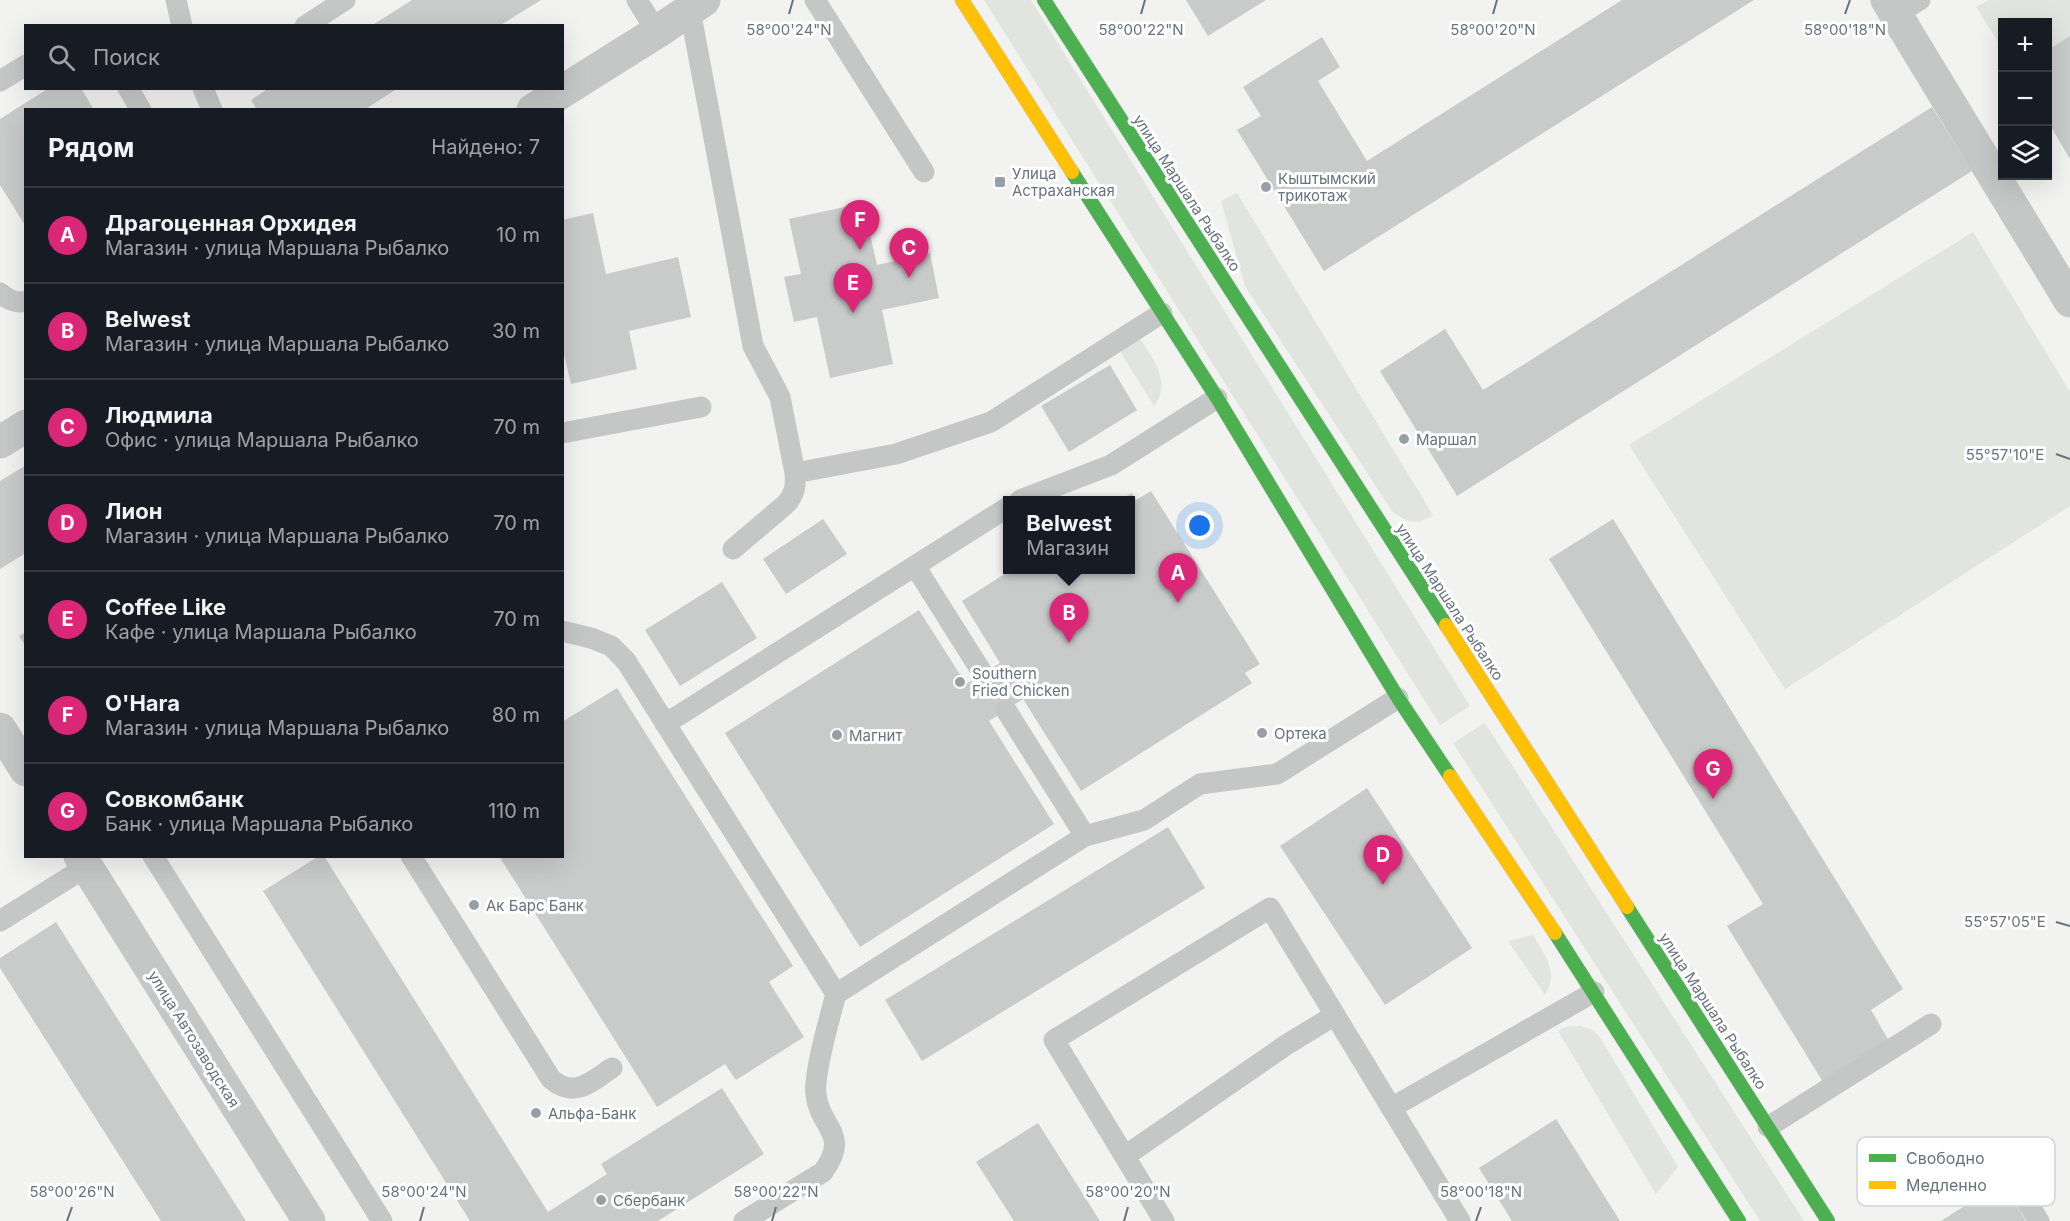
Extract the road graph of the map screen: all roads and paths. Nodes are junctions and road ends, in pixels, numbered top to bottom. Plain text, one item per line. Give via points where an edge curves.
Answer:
1 (176, 0) edge
2 (345, 0) edge
3 (637, 0) edge
4 (815, 0) edge
5 (962, 0) edge
6 (1044, 0) edge
7 (697, 5) edge
8 (1901, 5) edge
9 (182, 24) edge
10 (308, 24) edge
11 (657, 32) junction
12 (24, 66) edge
13 (0, 81) edge
14 (129, 90) edge
15 (204, 90) edge
16 (140, 108) edge
17 (211, 108) edge
18 (536, 108) edge
19 (924, 172) dead end
20 (0, 293) edge
21 (24, 301) edge
22 (2070, 301) edge
23 (1162, 313) junction
24 (1217, 398) junction
25 (701, 407) dead end
26 (24, 427) edge
27 (564, 433) edge
28 (0, 442) edge
29 (795, 473) junction
30 (1033, 496) edge
31 (1003, 510) edge
32 (733, 549) dead end
33 (915, 566) junction
34 (564, 631) edge
35 (983, 674) dead end
36 (1398, 698) junction
37 (1006, 710) dead end
38 (665, 724) junction
39 (0, 729) edge
40 (24, 767) edge
41 (1085, 836) junction
42 (154, 858) edge
43 (412, 858) edge
44 (83, 862) edge
45 (0, 921) edge
46 (1594, 992) junction
47 (836, 994) junction
48 (1335, 1015) junction
49 (1931, 1024) dead end
50 (612, 1068) dead end
51 (1391, 1108) junction
52 (1768, 1127) junction
53 (1125, 1156) junction
54 (2030, 1206) edge
55 (309, 1221) edge
56 (382, 1221) edge
57 (744, 1221) edge
58 (1164, 1221) edge
59 (1460, 1221) edge
60 (1739, 1221) edge
61 (1828, 1221) edge
62 (2039, 1221) edge

1 - 9 lane
2 - 10 lane
3 - 11 lane
4 - 19 lane
5 - 23 main road
6 - 52 main road, улица Маршала Рыбалко
7 - 11 street
7 - 29 lane via 753,346 780,397
8 - 22 street
11 - 18 street
12 - 13 lane
14 - 16 lane
15 - 17 lane
20 - 21 lane via 7,299
23 - 24 main road
23 - 29 lane via 991,422 896,454
24 - 30 lane via 1112,465
24 - 36 main road
25 - 27 lane
26 - 28 street
29 - 32 lane via 793,496
31 - 33 lane
33 - 35 lane
33 - 38 lane
34 - 38 lane via 610,646 626,661
36 - 41 lane via 1277,774 1200,784 1144,820
36 - 46 main road
37 - 41 lane
38 - 47 lane
39 - 40 street
41 - 47 lane
42 - 56 lane
43 - 50 lane via 551,1079 571,1090
44 - 45 lane
44 - 55 street, улица Автозаводская
46 - 51 lane
46 - 60 main road
47 - 57 lane via 816,1095 835,1144 831,1160 823,1172
48 - 51 lane
48 - 53 lane
48 - 53 lane via 1270,908 1054,1040
49 - 52 lane
51 - 59 lane
52 - 61 main road, улица Маршала Рыбалко
53 - 58 lane
54 - 62 lane

